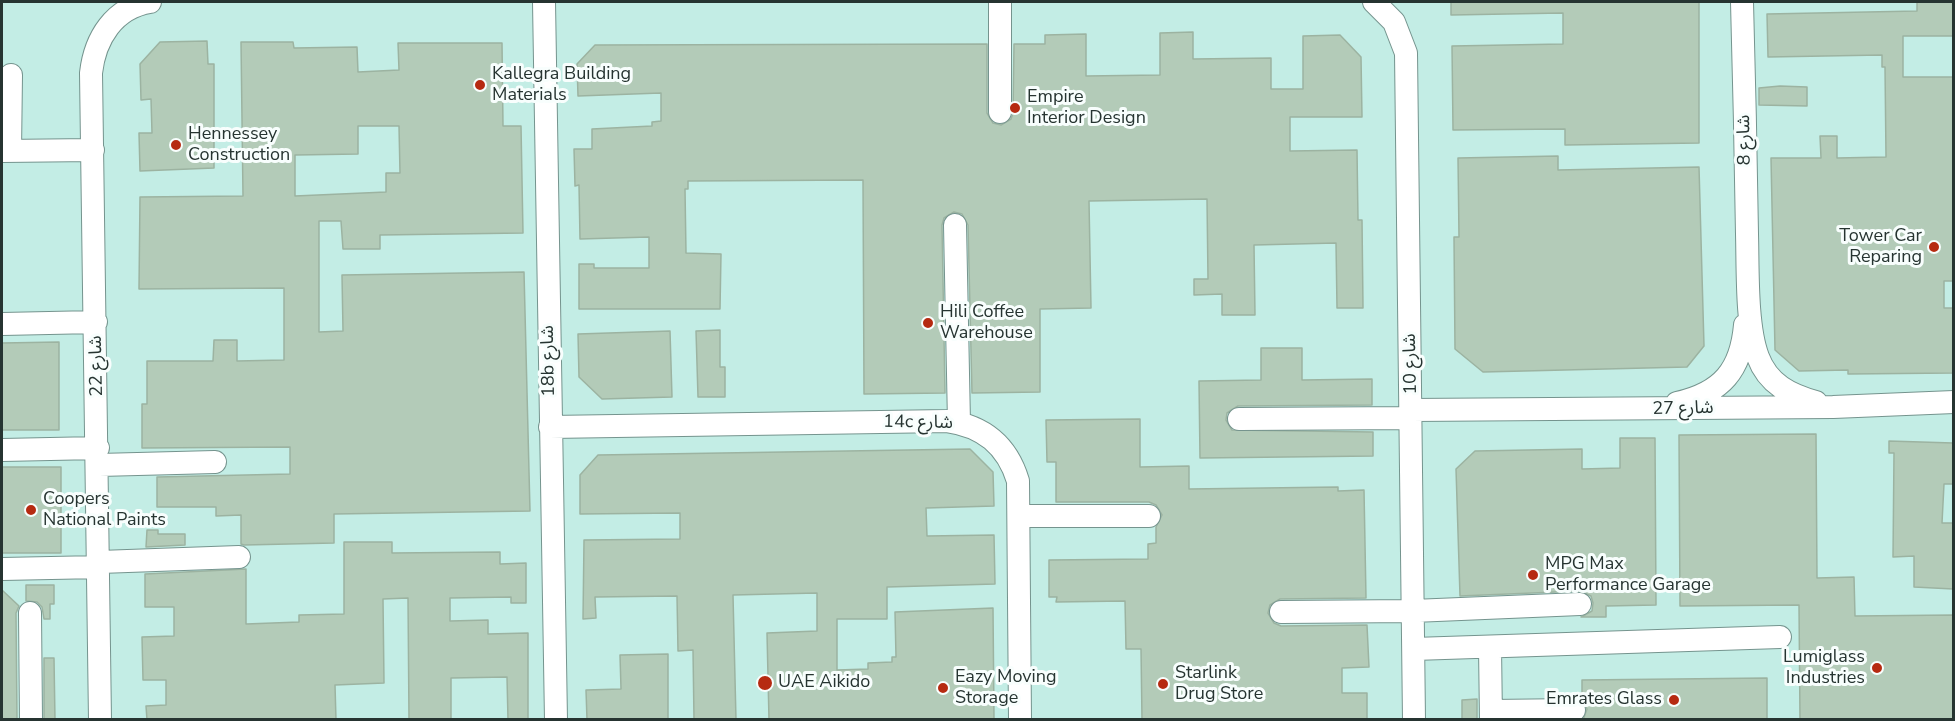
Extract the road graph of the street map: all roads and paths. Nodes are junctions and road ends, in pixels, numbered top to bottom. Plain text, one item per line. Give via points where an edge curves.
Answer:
1 (150, 2) edge
2 (544, 2) edge
3 (1000, 2) edge
4 (1742, 2) edge
5 (1380, 8) edge
6 (11, 75) dead end
7 (1000, 111) dead end
8 (93, 150) junction
9 (6, 151) edge
10 (955, 225) dead end
11 (1748, 278) junction
12 (96, 322) junction
13 (2, 324) edge
14 (1953, 402) edge
15 (1833, 407) junction
16 (1643, 410) junction
17 (1412, 414) junction
18 (1239, 419) dead end
19 (959, 423) junction
20 (550, 427) junction
21 (2, 450) edge
22 (98, 456) junction
23 (215, 462) dead end
24 (1019, 516) junction
25 (1149, 516) dead end
26 (239, 557) dead end
27 (100, 564) junction
28 (2, 569) edge
29 (1580, 604) dead end
30 (1413, 611) junction
31 (1281, 612) dead end
32 (30, 613) dead end
33 (1780, 637) dead end
34 (1490, 646) junction
35 (1414, 649) junction
36 (1574, 710) dead end
37 (1491, 715) edge
38 (31, 720) edge
39 (100, 720) edge
40 (556, 720) edge
41 (1020, 720) edge
42 (1414, 720) edge

1 - 8 street, شارع 22 via 114,19 100,38 92,61
2 - 20 street, 18b شارع
3 - 7 street
4 - 11 street, شارع 8
5 - 17 street, شارع 10 via 1399,32 1406,53
6 - 9 street
8 - 9 street
8 - 12 street, شارع 22
10 - 19 street
11 - 15 street, شارع 8 via 1754,345 1763,367 1787,392
11 - 16 street, شارع 8 via 1743,345 1731,372 1717,387 1699,397
12 - 13 street
12 - 22 street, شارع 22
14 - 15 street, شارع 27
15 - 16 street, شارع 27
16 - 17 street, شارع 27
17 - 18 street, شارع 27
17 - 30 street, شارع 10
19 - 20 street, 14c شارع
19 - 24 street, 14c شارع via 993,439 1009,458 1018,481
20 - 40 street, 18b شارع
21 - 22 street
22 - 23 street
22 - 27 street, شارع 22
24 - 25 street
24 - 41 street, 14c شارع
26 - 27 street
27 - 28 street
27 - 39 street, شارع 22
29 - 30 street
30 - 31 street
30 - 35 street, شارع 10
32 - 38 street
33 - 34 street
34 - 35 street
34 - 37 street
35 - 42 street, شارع 10
36 - 37 street

